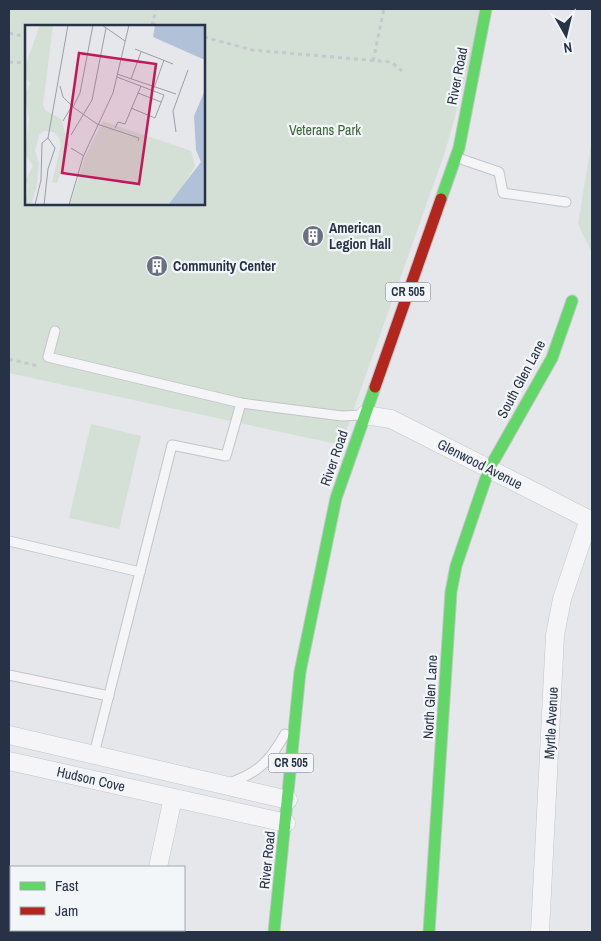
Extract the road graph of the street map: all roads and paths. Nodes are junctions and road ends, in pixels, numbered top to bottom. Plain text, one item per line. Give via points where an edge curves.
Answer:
1 (156, 9) edge
2 (384, 9) edge
3 (486, 9) edge
4 (152, 25) edge
5 (9, 33) edge
6 (25, 37) edge
7 (205, 37) edge
8 (373, 60) junction
9 (9, 62) edge
10 (25, 63) edge
11 (402, 71) dead end
12 (455, 158) junction
13 (566, 202) dead end
14 (572, 301) dead end
15 (55, 331) dead end
16 (241, 403) junction
17 (365, 414) junction
18 (489, 469) junction
19 (590, 520) edge
20 (9, 541) edge
21 (140, 572) junction
22 (9, 675) edge
23 (109, 696) junction
24 (297, 704) junction
25 (16, 736) edge
26 (94, 754) junction
27 (14, 762) edge
28 (88, 779) junction
29 (224, 785) junction
30 (173, 798) junction
31 (288, 800) junction
32 (286, 823) junction
33 (158, 866) edge
34 (274, 932) edge
35 (429, 932) edge
36 (540, 932) edge

1 - 4 path
2 - 8 path
3 - 12 main road, River Road / CR 505
5 - 6 path
7 - 8 path via 252,50
8 - 11 path via 391,62
9 - 10 path
12 - 13 lane via 499,172 503,193
12 - 17 main road, River Road / CR 505
14 - 18 main road, South Glen Lane via 552,358
15 - 16 lane via 48,357
16 - 17 lane via 342,416
16 - 21 lane via 226,456 172,445
17 - 18 street, Glenwood Avenue via 391,419
17 - 24 main road, River Road / CR 505 via 331,518 302,658
18 - 19 street, Glenwood Avenue
18 - 35 main road, North Glen Lane via 456,566 451,592
19 - 36 street, Myrtle Avenue via 562,599 555,635
20 - 21 lane
21 - 23 lane
22 - 23 lane
23 - 26 lane
24 - 29 lane via 285,734 268,762
24 - 31 main road, River Road / CR 505
25 - 26 street
25 - 27 street
26 - 28 street
26 - 29 street
27 - 28 street, Hudson Cove
28 - 30 street, Hudson Cove
29 - 31 street
30 - 32 street, Hudson Cove
30 - 33 street
31 - 32 main road, River Road / CR 505
32 - 34 main road, River Road / CR 505

